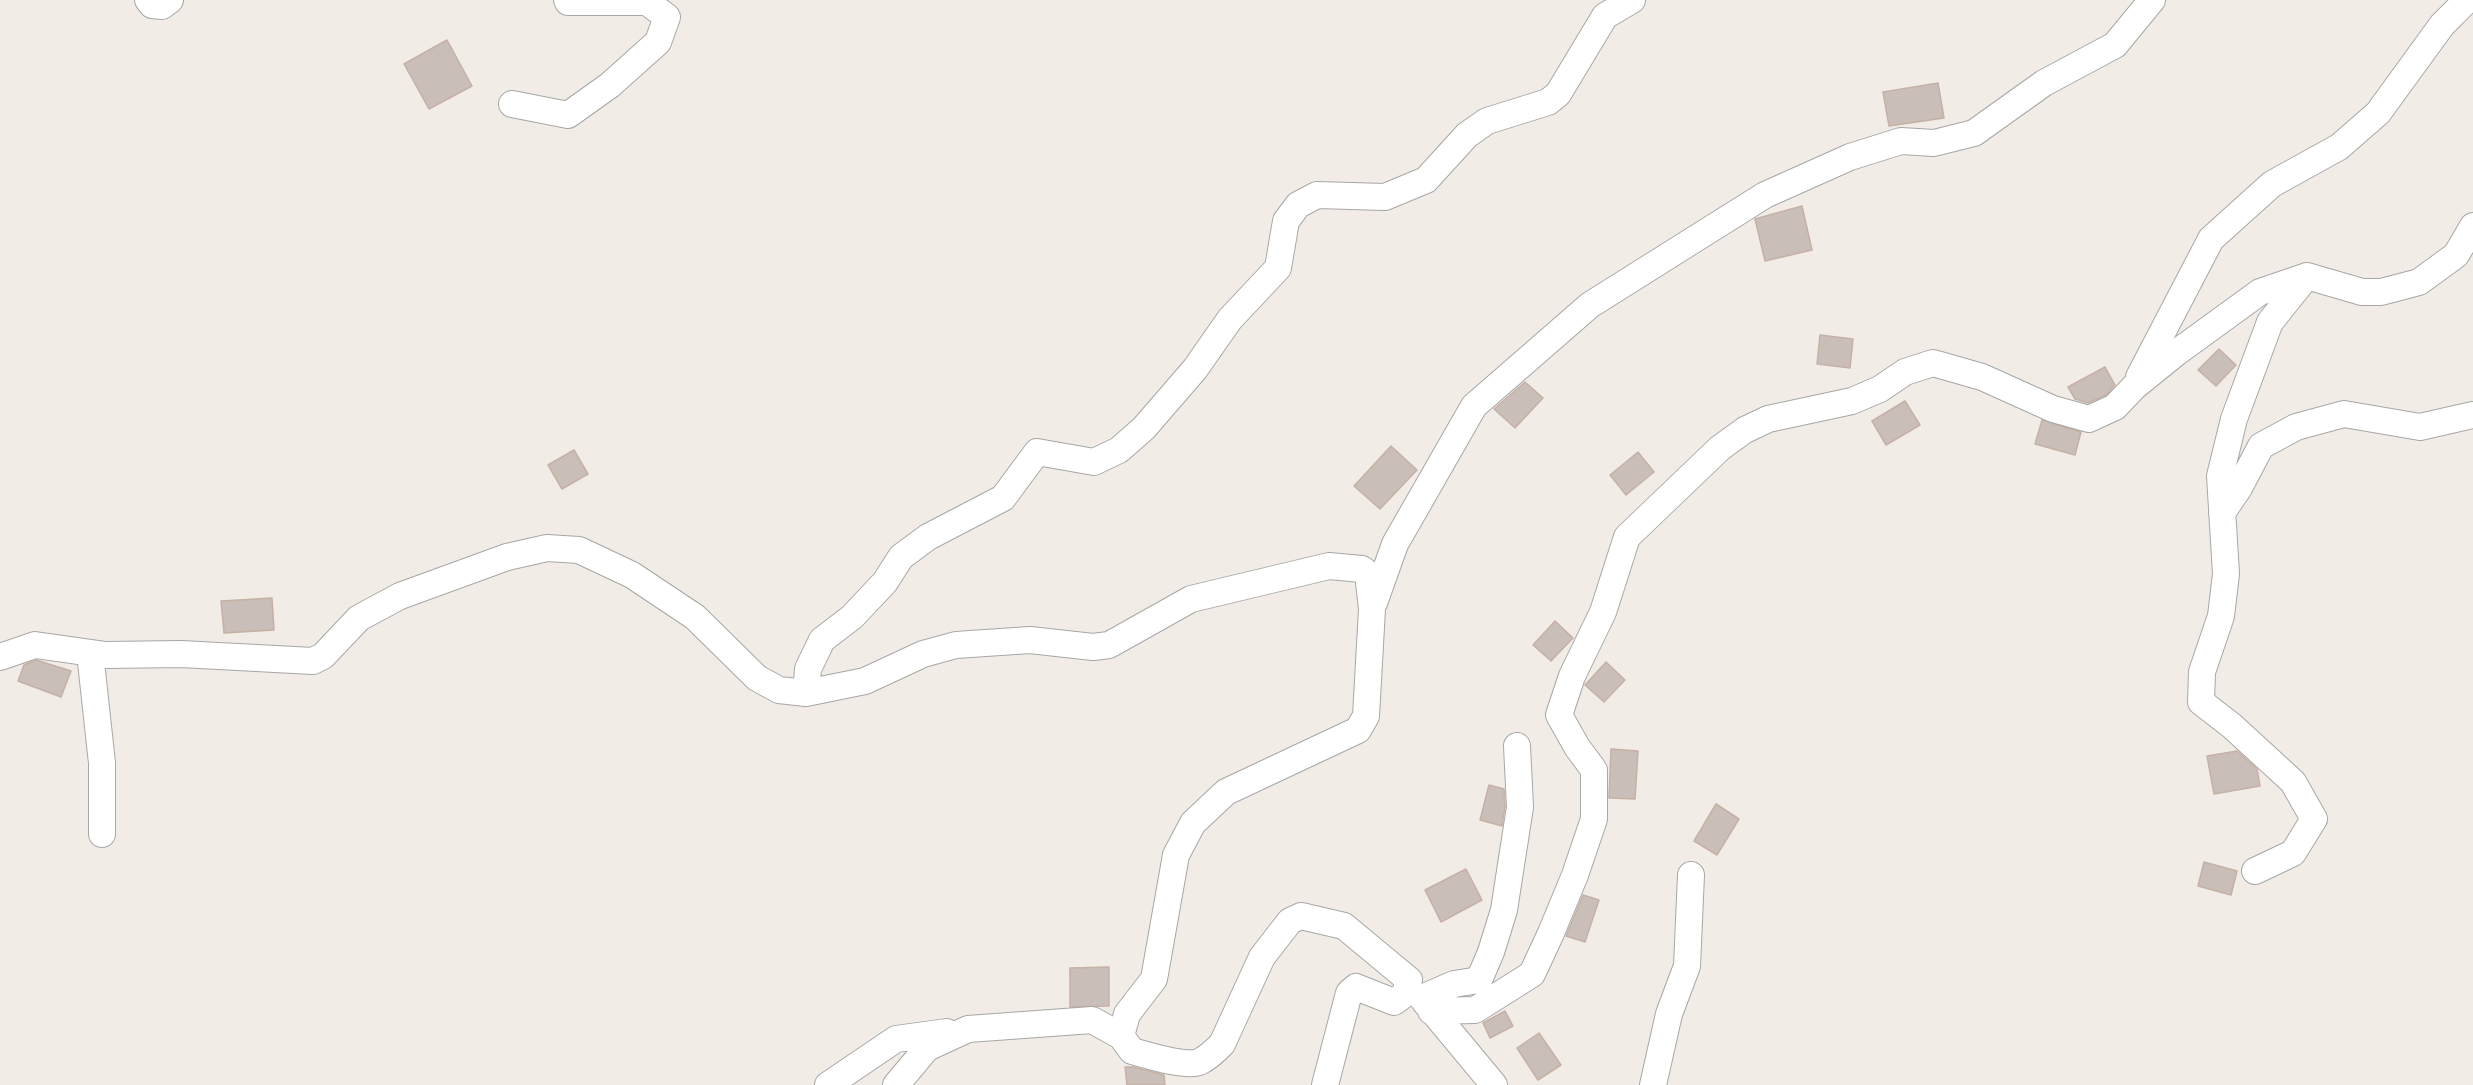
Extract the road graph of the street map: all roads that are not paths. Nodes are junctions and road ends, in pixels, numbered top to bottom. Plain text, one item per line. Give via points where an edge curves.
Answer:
1 (148, 0) edge
2 (170, 0) edge
3 (567, 0) edge
4 (1632, 0) edge
5 (2152, 0) edge
6 (2467, 0) edge
7 (512, 105) dead end
8 (2473, 226) edge
9 (2307, 276) junction
10 (2134, 387) junction
11 (2473, 415) edge
12 (2222, 513) junction
13 (1372, 609) junction
14 (90, 653) junction
15 (0, 657) edge
16 (806, 693) junction
17 (1517, 746) dead end
18 (102, 834) dead end
19 (2255, 871) dead end
20 (1691, 875) dead end
21 (1419, 1001) junction
22 (968, 1029) junction
23 (1121, 1036) junction
24 (1325, 1082) edge
25 (828, 1085) edge
26 (896, 1085) edge
27 (1494, 1085) edge
28 (1653, 1085) edge

1 - 2 street via 162,6
3 - 7 street via 647,2 667,17 658,42 610,85 568,115
4 - 16 street via 1605,16 1558,94 1548,102 1487,121 1467,135 1426,180 1385,197 1317,195 1298,205 1286,221 1278,268 1230,319 1195,369 1144,428 1119,450 1094,462 1037,452 1003,498 928,537 901,557 885,582 852,617 822,640 808,669
5 - 13 street via 2115,45 2044,83 1974,133 1934,143 1901,141 1839,161 1765,195 1590,305 1474,406 1395,544
6 - 10 street via 2442,25 2378,113 2339,147 2272,184 2211,239
8 - 9 street via 2456,255 2419,282 2381,292 2362,292
9 - 10 street via 2260,292
9 - 12 street via 2270,322 2234,418 2220,476
10 - 21 street via 2115,407 2088,418 2053,409 1982,377 1933,363 1905,372 1852,401 1768,419 1720,448 1627,537 1603,612 1572,676 1559,715 1594,770 1593,819 1575,875 1532,974 1476,1010
11 - 12 street via 2420,427 2344,414 2296,428 2261,446
12 - 19 street via 2226,574 2221,616 2202,672 2201,702 2293,782 2314,819 2294,853
13 - 16 street via 1368,573 1362,569 1329,567 1191,599 1109,645 1093,647 1030,640 956,645 923,654 865,681
13 - 23 street via 1366,716 1358,730 1226,792 1193,823 1176,855 1154,980 1127,1014
14 - 15 street via 35,645
14 - 16 street via 313,661 323,656 359,618 400,596 507,557 547,549 579,550 632,574 695,617 757,678 779,690
14 - 18 street via 102,763
17 - 21 street via 1520,807 1504,910 1491,952 1479,980 1454,984
20 - 28 street via 1687,966 1669,1014
21 - 23 street via 1409,980 1344,926 1301,916 1290,921 1262,957 1221,1044 1213,1053 1197,1063 1173,1061 1132,1051
21 - 24 street via 1394,1002 1356,987 1349,993
21 - 27 street
22 - 23 street via 1092,1020
22 - 25 street via 896,1039
22 - 26 street via 927,1048

